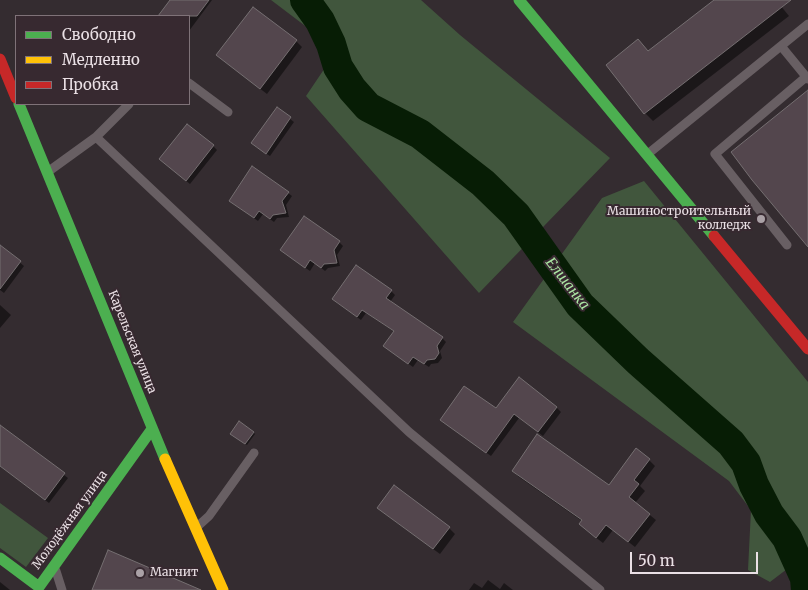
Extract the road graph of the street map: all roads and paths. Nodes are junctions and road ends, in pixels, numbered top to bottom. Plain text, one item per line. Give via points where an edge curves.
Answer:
1 (519, 0) edge
2 (808, 24) edge
3 (781, 46) junction
4 (0, 59) edge
5 (807, 78) edge
6 (4, 79) edge
7 (190, 84) edge
8 (15, 96) edge
9 (19, 105) edge
10 (127, 105) edge
11 (228, 112) dead end
12 (96, 137) junction
13 (647, 154) junction
14 (47, 172) junction
15 (788, 245) dead end
16 (808, 349) edge
17 (152, 429) junction
18 (254, 454) dead end
19 (196, 528) junction
20 (0, 558) edge
21 (54, 566) junction
22 (62, 590) edge
23 (223, 590) edge
24 (600, 590) edge

1 - 13 street
2 - 3 lane
3 - 5 lane
3 - 13 lane
4 - 6 street
5 - 15 lane via 715,154
6 - 8 street
7 - 11 lane
9 - 14 street, Карельская улица
10 - 12 lane
12 - 14 lane
12 - 24 lane via 409,432
13 - 16 street
14 - 17 street, Карельская улица
17 - 19 street, Карельская улица
17 - 21 street, Молодёжная улица
18 - 19 lane via 210,516
19 - 23 street, Карельская улица
20 - 21 street, Молодёжная улица via 39,587
21 - 22 lane

